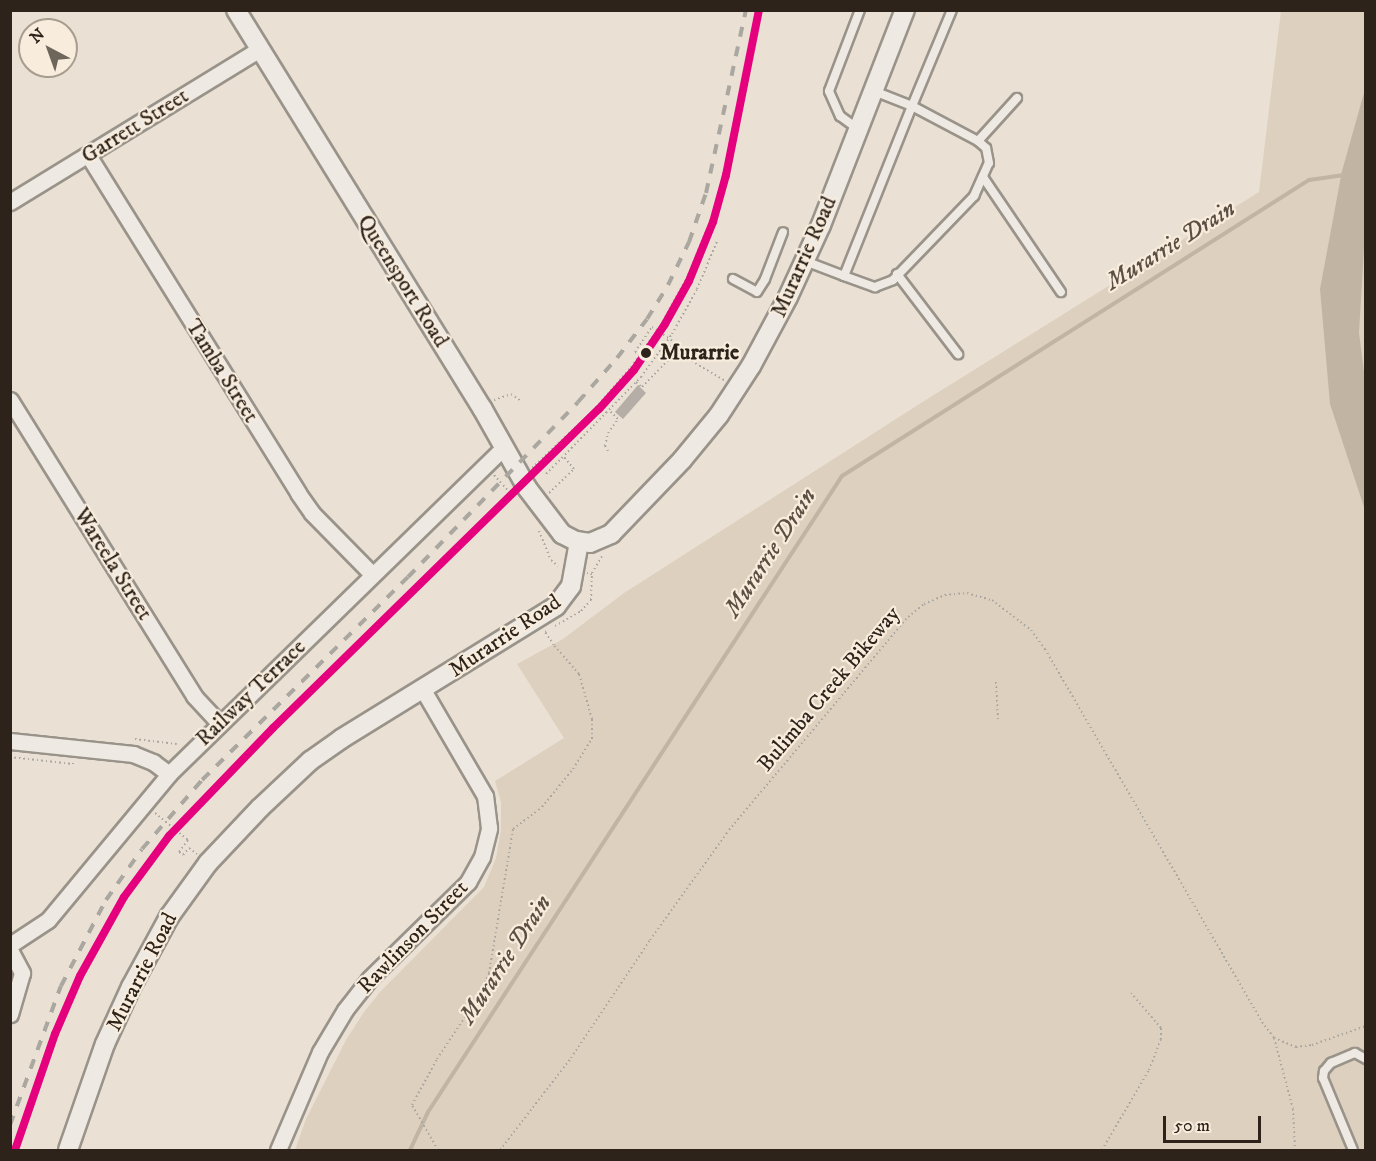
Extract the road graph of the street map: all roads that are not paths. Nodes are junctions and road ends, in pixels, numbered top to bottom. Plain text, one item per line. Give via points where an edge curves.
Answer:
1 (236, 10) edge
2 (860, 10) edge
3 (905, 10) edge
4 (952, 10) edge
5 (260, 49) junction
6 (873, 90) junction
7 (1017, 98) dead end
8 (912, 106) junction
9 (858, 129) junction
10 (978, 141) junction
11 (88, 155) junction
12 (983, 177) junction
13 (10, 202) edge
14 (783, 232) dead end
15 (805, 261) junction
16 (897, 274) junction
17 (844, 276) junction
18 (733, 279) dead end
19 (1061, 292) dead end
20 (958, 354) dead end
21 (10, 400) edge
22 (503, 448) junction
23 (579, 542) junction
24 (372, 574) junction
25 (423, 690) junction
26 (220, 724) junction
27 (10, 741) edge
28 (169, 774) junction
29 (10, 945) edge
30 (10, 950) edge
31 (10, 1014) edge
32 (1365, 1059) edge
33 (68, 1150) edge
34 (278, 1150) edge
35 (1353, 1150) edge

1 - 5 street, Queensport Road
2 - 9 lane via 829,91 840,116
3 - 6 street, Murarrie Road
4 - 8 lane
5 - 11 street, Garrett Street
5 - 22 street, Queensport Road
6 - 8 lane
6 - 9 street, Murarrie Road
7 - 10 lane
8 - 10 lane
8 - 17 lane
9 - 15 street, Murarrie Road
10 - 12 lane via 989,156
11 - 13 street, Garrett Street
11 - 24 street, Tamba Street via 298,494
12 - 16 lane via 974,196
12 - 19 lane
14 - 18 lane via 757,292
15 - 17 lane
15 - 23 street, Murarrie Road via 751,366 702,436 611,534 597,542
16 - 17 lane via 887,284 875,287
16 - 20 lane
21 - 26 street, Wareela Street via 194,696
22 - 23 street, Queensport Road via 554,526
22 - 24 street, Railway Terrace
23 - 25 street, Murarrie Road via 571,586 560,602
24 - 26 street, Railway Terrace
25 - 33 street, Murarrie Road via 310,761 234,834 200,874 169,917 131,987 105,1044
25 - 34 street, Rawlinson Street via 485,796 489,828 482,857 468,882 369,979 345,1010 320,1052
26 - 28 street, Railway Terrace
27 - 28 street via 133,754
28 - 29 street, Railway Terrace via 54,914
30 - 31 street via 22,973
32 - 35 lane via 1355,1053 1331,1063 1323,1078

